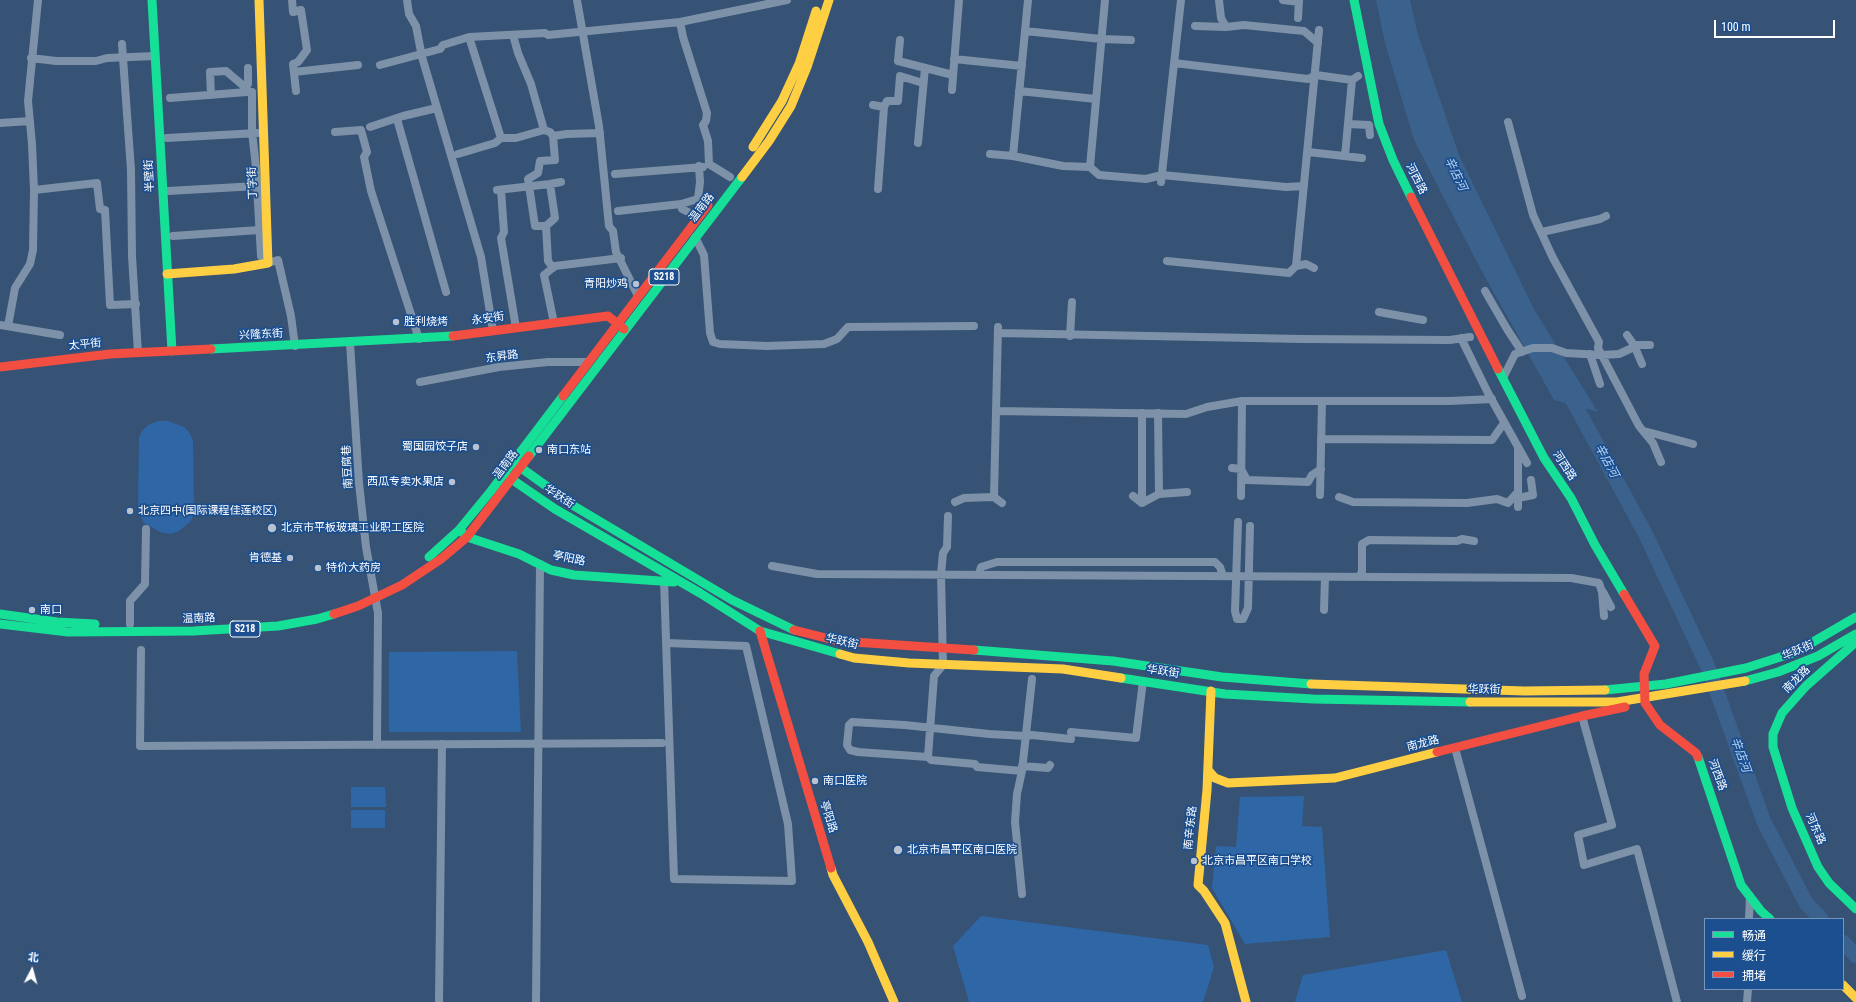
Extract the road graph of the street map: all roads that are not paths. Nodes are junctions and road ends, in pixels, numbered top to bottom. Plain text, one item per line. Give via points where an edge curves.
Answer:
1 (38, 0) edge
2 (152, 0) edge
3 (258, 0) edge
4 (292, 0) edge
5 (407, 0) edge
6 (577, 0) edge
7 (787, 0) edge
8 (820, 0) edge
9 (829, 0) edge
10 (959, 0) edge
11 (1028, 0) edge
12 (1105, 0) edge
13 (1181, 0) edge
14 (1219, 0) edge
15 (1283, 0) edge
16 (1354, 0) edge
17 (1299, 1) edge
18 (1298, 18) dead end
19 (680, 22) junction
20 (1195, 26) dead end
21 (1226, 27) junction
22 (1319, 30) dead end
23 (583, 31) junction
24 (1025, 31) junction
25 (514, 35) junction
26 (469, 37) junction
27 (1101, 39) junction
28 (900, 40) dead end
29 (1131, 40) dead end
30 (1318, 43) junction
31 (122, 44) dead end
32 (422, 52) junction
33 (155, 56) junction
34 (31, 58) junction
35 (122, 58) junction
36 (954, 59) junction
37 (1174, 63) junction
38 (358, 65) dead end
39 (380, 65) dead end
40 (1022, 66) junction
41 (248, 68) dead end
42 (925, 68) junction
43 (294, 72) junction
44 (1316, 74) junction
45 (953, 75) junction
46 (923, 83) junction
47 (247, 90) junction
48 (952, 90) dead end
49 (296, 91) dead end
50 (1019, 91) junction
51 (211, 95) junction
52 (170, 98) dead end
53 (1096, 99) junction
54 (873, 105) dead end
55 (884, 107) junction
56 (437, 108) junction
57 (397, 119) junction
58 (30, 121) junction
59 (1508, 122) dead end
60 (0, 123) edge
61 (1348, 124) junction
62 (370, 128) dead end
63 (544, 130) junction
64 (252, 132) junction
65 (335, 132) dead end
66 (263, 133) junction
67 (600, 133) junction
68 (1370, 135) dead end
69 (553, 136) junction
70 (167, 138) dead end
71 (501, 138) junction
72 (918, 144) dead end
73 (1308, 152) junction
74 (748, 153) dead end
75 (458, 154) dead end
76 (990, 154) dead end
77 (1013, 156) junction
78 (1345, 156) junction
79 (1362, 158) dead end
80 (709, 164) junction
81 (699, 166) junction
82 (1090, 167) junction
83 (614, 174) dead end
84 (730, 177) dead end
85 (1162, 178) junction
86 (561, 182) dead end
87 (550, 184) junction
88 (257, 186) junction
89 (530, 186) junction
90 (1304, 186) junction
91 (878, 189) dead end
92 (34, 190) junction
93 (168, 190) dead end
94 (715, 196) dead end
95 (681, 204) junction
96 (618, 211) dead end
97 (688, 212) dead end
98 (1606, 216) dead end
99 (546, 226) junction
100 (260, 230) junction
101 (1542, 232) junction
102 (173, 236) dead end
103 (695, 237) junction
104 (261, 256) dead end
105 (621, 258) junction
106 (1167, 260) dead end
107 (268, 263) junction
108 (1296, 266) junction
109 (553, 268) junction
110 (1314, 268) dead end
111 (168, 274) junction
112 (1485, 291) dead end
113 (446, 292) dead end
114 (638, 296) junction
115 (1072, 302) dead end
116 (136, 304) junction
117 (1379, 312) dead end
118 (1423, 320) dead end
119 (554, 323) junction
120 (4, 326) edge
121 (621, 326) junction
122 (974, 326) dead end
123 (516, 328) junction
124 (493, 331) junction
125 (60, 335) dead end
126 (1070, 336) junction
127 (1627, 336) dead end
128 (1470, 337) dead end
129 (1461, 338) junction
130 (419, 339) junction
131 (350, 343) junction
132 (1634, 345) junction
133 (1650, 345) dead end
134 (295, 346) junction
135 (172, 351) junction
136 (1522, 352) junction
137 (138, 353) junction
138 (1590, 354) junction
139 (1602, 355) junction
140 (588, 362) junction
141 (1642, 364) dead end
142 (0, 367) edge
143 (1503, 378) junction
144 (420, 382) dead end
145 (1600, 384) dead end
146 (1492, 399) junction
147 (1242, 401) junction
148 (1322, 401) junction
149 (996, 412) junction
150 (1142, 413) junction
151 (1158, 413) junction
152 (1504, 423) junction
153 (1644, 431) junction
154 (1321, 439) junction
155 (1693, 444) dead end
156 (1518, 447) junction
157 (1661, 462) dead end
158 (1527, 463) dead end
159 (516, 464) junction
160 (1232, 468) dead end
161 (1241, 469) junction
162 (1321, 469) junction
163 (507, 476) junction
164 (1531, 480) dead end
165 (1187, 492) dead end
166 (1159, 494) junction
167 (1320, 495) dead end
168 (1518, 495) junction
169 (1133, 496) dead end
170 (1241, 496) dead end
171 (994, 497) junction
172 (1339, 497) dead end
173 (955, 502) dead end
174 (1002, 503) dead end
175 (1142, 503) junction
176 (1518, 508) dead end
177 (948, 516) dead end
178 (1238, 522) dead end
179 (1250, 526) dead end
180 (146, 529) dead end
181 (459, 530) junction
182 (467, 537) junction
183 (1474, 541) dead end
184 (540, 564) junction
185 (772, 566) dead end
186 (941, 574) junction
187 (979, 574) junction
188 (1237, 575) junction
189 (1249, 575) junction
190 (1223, 576) junction
191 (1325, 577) junction
192 (1360, 577) junction
193 (664, 580) junction
194 (681, 583) junction
195 (1602, 592) junction
196 (375, 593) junction
197 (1611, 607) dead end
198 (1324, 610) dead end
199 (0, 614) edge
200 (1604, 616) dead end
201 (1856, 617) edge
202 (0, 624) edge
203 (130, 624) junction
204 (760, 631) junction
205 (1856, 634) edge
206 (1856, 642) edge
207 (666, 643) junction
208 (942, 649) junction
209 (141, 650) dead end
210 (944, 664) junction
211 (1032, 679) dead end
212 (1143, 681) junction
213 (1645, 686) junction
214 (1211, 691) junction
215 (1645, 701) junction
216 (1582, 716) junction
217 (930, 728) junction
218 (1025, 736) junction
219 (662, 743) dead end
220 (442, 744) junction
221 (539, 744) junction
222 (377, 745) junction
223 (1773, 747) joint
224 (1455, 748) junction
225 (928, 758) junction
226 (1050, 765) dead end
227 (1022, 768) junction
228 (1208, 770) junction
229 (1022, 894) dead end
230 (1750, 896) junction
231 (1856, 909) edge
232 (1749, 918) edge
233 (1769, 918) edge
234 (1844, 986) edge
235 (1748, 990) edge
236 (1522, 996) dead end
237 (1856, 998) edge
238 (439, 1002) edge
239 (536, 1002) edge
240 (894, 1002) edge
241 (1246, 1002) edge
242 (1677, 1002) edge
243 (1747, 1002) edge

1 - 34 street
2 - 33 street, 半壁街
3 - 66 street, 丁字街
4 - 43 street via 293,12 301,10 307,50 298,62 293,64
5 - 32 street
6 - 23 street
7 - 19 street
8 - 74 street via 799,64 782,101
9 - 103 street, 温南路 / S218 via 807,68 791,106 769,141
10 - 36 street
11 - 24 street
12 - 27 street
13 - 37 street
14 - 21 street via 1221,18
15 - 17 street
16 - 143 street, 河西路 via 1379,124 1393,160
17 - 18 street
19 - 23 street
19 - 80 street via 707,113 703,125 708,141
20 - 21 street
21 - 30 street via 1244,25 1304,31
22 - 30 street
23 - 25 street
23 - 67 street
24 - 27 street
24 - 40 street
25 - 26 street
25 - 63 street
26 - 32 street via 443,45 440,49
26 - 71 street
27 - 29 street
27 - 53 street
28 - 42 street via 898,61
30 - 44 street
31 - 35 street
32 - 39 street
32 - 56 street
33 - 35 street
33 - 111 street, 半壁街
34 - 35 street via 56,61
34 - 58 street via 28,101
35 - 116 street via 131,170 130,206
36 - 40 street
36 - 45 street
37 - 44 street via 1308,80
37 - 85 street
38 - 43 street
40 - 50 street
41 - 47 street
42 - 45 street
42 - 46 street
43 - 49 street
44 - 61 street via 1355,78
44 - 73 street
45 - 48 street
46 - 55 street via 900,76 898,101 887,101
46 - 72 street
47 - 51 street
47 - 51 street via 226,71 210,72
47 - 64 street via 252,92
50 - 53 street
50 - 77 street
51 - 52 street
53 - 82 street
54 - 55 street
55 - 91 street
56 - 57 street
56 - 124 street via 481,257
57 - 62 street
57 - 113 street
58 - 60 street
58 - 92 street
59 - 101 street via 1534,215
61 - 68 street via 1369,125
61 - 78 street
63 - 69 street
63 - 71 street via 516,138
64 - 66 street
64 - 70 street
64 - 88 street
65 - 130 street via 361,130 367,152 364,157 371,190
66 - 107 street, 丁字街
67 - 69 street
67 - 105 street via 609,226 613,231 616,252
69 - 89 street via 555,160 540,161 538,173 528,179
71 - 75 street via 495,143
73 - 78 street
73 - 90 street
76 - 77 street
77 - 82 street via 1064,166
78 - 79 street
80 - 81 street via 706,167
80 - 84 street
81 - 83 street
81 - 95 street via 698,200
82 - 85 street via 1099,175
85 - 90 street via 1286,187
86 - 87 street
87 - 89 street
87 - 99 street via 555,218
88 - 93 street
88 - 100 street
89 - 99 street via 535,226
89 - 123 street via 498,190 504,232 502,238
90 - 108 street
92 - 116 street via 97,183 100,209 105,210 110,305
92 - 120 street via 33,250 30,264 15,288
94 - 114 street, 温南路 / S218
95 - 96 street
95 - 97 street via 682,209
98 - 101 street
99 - 109 street via 548,261
100 - 102 street
100 - 104 street
101 - 139 street via 1553,258 1599,342 1598,348
103 - 121 street, 温南路 / S218
103 - 122 street via 704,255 710,333 713,342 767,346 824,344 837,339 848,327
105 - 109 street
105 - 114 street
106 - 108 street via 1289,273
107 - 111 street via 234,269
107 - 134 street via 278,260
108 - 110 street via 1306,264
109 - 119 street via 544,275
111 - 135 street, 半壁街
112 - 136 street
114 - 121 street, 温南路 / S218
115 - 126 street
116 - 137 street
117 - 118 street
119 - 121 street, 永安街 via 608,316
119 - 123 street, 永安街
120 - 125 street
121 - 140 street, 温南路 / S218
121 - 159 street, 温南路 / S218
123 - 124 street, 永安街
124 - 130 street, 永安街
126 - 129 street via 1450,340
126 - 149 street via 998,330
127 - 132 street
128 - 129 street
129 - 146 street
130 - 131 street, 永安街
131 - 134 street, 兴隆东街
131 - 196 street, 南豆腐巷 via 366,546
132 - 133 street
132 - 139 street via 1619,354
132 - 141 street
134 - 135 street, 兴隆东街
135 - 137 street, 太平街
136 - 138 street via 1533,348 1552,348 1566,353
136 - 143 street via 1515,354
137 - 142 street, 太平街
138 - 139 street
138 - 145 street
139 - 153 street
140 - 144 street, 东昇路 via 548,362 499,367
140 - 159 street, 温南路 / S218
143 - 213 street, 河西路 via 1544,458 1571,498 1595,545 1655,646 1644,674
146 - 148 street
146 - 152 street
147 - 148 street
147 - 151 street via 1207,407 1186,414
147 - 161 street
148 - 154 street
149 - 150 street
149 - 171 street
150 - 151 street
150 - 175 street
151 - 166 street
152 - 154 street via 1492,440
152 - 156 street
153 - 155 street
153 - 157 street via 1653,443
154 - 162 street
156 - 158 street
156 - 168 street
159 - 163 street, 温南路 / S218
159 - 208 street, 华跃街 via 574,506 732,600 789,628 838,641
160 - 161 street
161 - 162 street via 1248,480 1308,482 1312,475
161 - 170 street
162 - 167 street
163 - 181 street, 温南路 / S218
163 - 182 street, 温南路 / S218
163 - 194 street, 华跃街 via 555,509
164 - 168 street via 1533,495
165 - 166 street
166 - 175 street
168 - 172 street via 1508,503 1497,499 1467,503 1353,502
168 - 176 street
169 - 175 street
171 - 173 street via 964,498
171 - 174 street
177 - 186 street via 947,548 943,553
178 - 188 street
179 - 189 street
180 - 203 street via 145,584 130,600
181 - 182 street, 亭阳路
181 - 196 street, 温南路 / S218 via 436,552
182 - 184 street, 亭阳路 via 519,554
182 - 196 street, 温南路 / S218 via 441,559 402,585
183 - 192 street via 1368,540 1362,544
184 - 193 street, 亭阳路 via 551,570 574,575
184 - 221 street
185 - 186 street via 817,574
186 - 187 street
186 - 208 street
187 - 190 street
187 - 190 street via 981,567 997,562 1215,562
188 - 189 street
188 - 189 street via 1235,611 1237,619 1243,619 1248,608
188 - 190 street
189 - 191 street
191 - 192 street
191 - 198 street
192 - 195 street via 1571,578 1599,583
193 - 194 street, 亭阳路
193 - 207 street
194 - 204 street, 华跃街
195 - 197 street
195 - 200 street
196 - 202 street, 温南路 / S218 via 358,606 317,619 272,627 68,632
196 - 203 street, 温南路 / S218 via 315,611 278,617 233,622
196 - 222 street, 南豆腐巷 via 378,613
199 - 203 street, 温南路 / S218 via 57,622
201 - 213 street, 华跃街 via 1796,652 1746,668
204 - 210 street, 华跃街 via 854,658 909,664
204 - 240 street, 亭阳路 via 833,875 868,942
205 - 215 street, 华跃街 via 1818,656 1778,672
206 - 223 street, 南龙路 via 1806,686 1782,713 1773,734
207 - 207 street via 674,879 792,881 788,824 746,646
208 - 210 street
208 - 213 street, 华跃街 via 1054,655 1222,677 1318,685 1524,691 1610,690
209 - 222 street via 140,746
210 - 212 street, 华跃街 via 1064,669
210 - 217 street via 934,676
211 - 218 street
212 - 214 street, 华跃街
212 - 218 street via 1136,738
213 - 215 street, 河西路
214 - 215 street, 华跃街 via 1313,699 1550,703
214 - 228 street, 南辛东路
215 - 216 street, 南龙路
215 - 230 street, 河西路 via 1660,725 1696,754 1741,885
216 - 224 street, 南龙路
216 - 242 street via 1612,825 1578,835 1584,865 1637,849
217 - 218 street
217 - 225 street
217 - 225 street via 852,722 849,724 847,745 850,750 858,752
218 - 227 street
219 - 221 street
220 - 221 street
220 - 222 street
220 - 238 street
221 - 239 street
223 - 231 street, 河东路 via 1792,808 1818,867 1829,883
224 - 228 street, 南龙路 via 1327,779 1228,783 1215,778
224 - 236 street
225 - 227 street via 975,764 977,767
226 - 227 street via 1048,768
227 - 229 street via 1015,822
228 - 241 street, 南辛东路 via 1198,885 1225,923
230 - 232 street
230 - 233 street, 河西路
234 - 237 street
235 - 243 street

